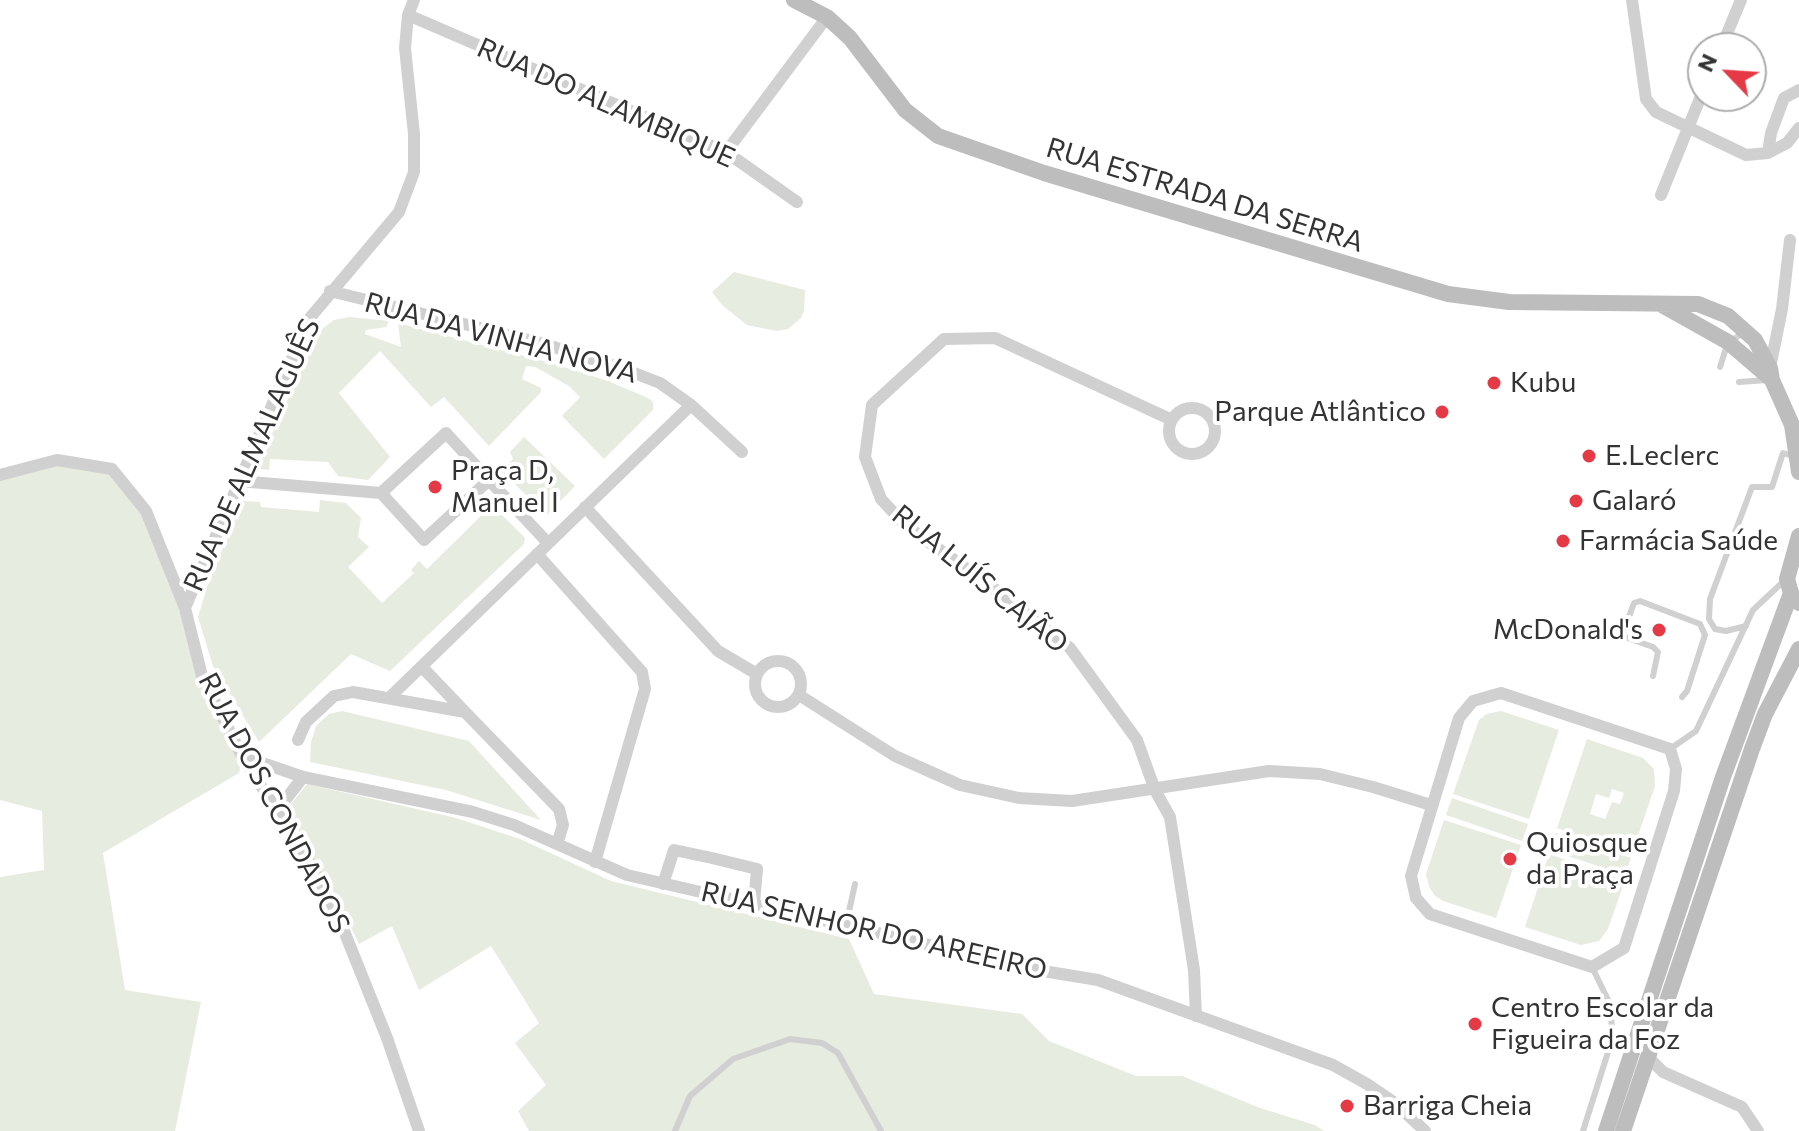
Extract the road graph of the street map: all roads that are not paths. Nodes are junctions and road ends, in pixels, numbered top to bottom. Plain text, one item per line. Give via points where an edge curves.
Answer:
1 (414, 0) edge
2 (794, 0) edge
3 (1632, 0) edge
4 (1741, 0) edge
5 (408, 15) junction
6 (827, 17) junction
7 (1728, 32) edge
8 (1799, 90) edge
9 (1694, 112) edge
10 (1688, 127) junction
11 (1799, 128) edge
12 (726, 152) junction
13 (1768, 153) junction
14 (1661, 195) dead end
15 (797, 202) dead end
16 (1790, 240) dead end
17 (330, 291) junction
18 (1660, 304) junction
19 (1747, 332) junction
20 (1728, 342) junction
21 (1720, 367) dead end
22 (1771, 374) junction
23 (1739, 382) dead end
24 (691, 405) junction
25 (1172, 420) dead end
26 (1796, 428) edge
27 (742, 452) dead end
28 (1798, 464) edge
29 (0, 475) edge
30 (489, 480) junction
31 (239, 481) junction
32 (381, 493) junction
33 (585, 507) junction
34 (1799, 536) edge
35 (548, 543) junction
36 (537, 554) junction
37 (1792, 591) edge
38 (185, 608) junction
39 (1746, 626) junction
40 (1799, 649) edge
41 (422, 667) junction
42 (757, 674) junction
43 (1653, 676) dead end
44 (799, 695) junction
45 (390, 697) junction
46 (1682, 697) dead end
47 (465, 712) junction
48 (298, 740) dead end
49 (1670, 749) junction
50 (242, 756) junction
51 (303, 777) junction
52 (1155, 790) junction
53 (1431, 805) junction
54 (276, 812) junction
55 (557, 844) junction
56 (595, 862) junction
57 (663, 884) junction
58 (855, 884) dead end
59 (754, 904) junction
60 (846, 925) junction
61 (1592, 967) junction
62 (1196, 1016) junction
63 (1647, 1056) junction
64 (419, 1131) edge
65 (675, 1131) edge
66 (881, 1131) edge
67 (1425, 1131) edge
68 (1583, 1131) edge
69 (1606, 1131) edge
70 (1623, 1131) edge
71 (1758, 1131) edge

1 - 5 street, RUA DE ALMALAGUÊS
2 - 6 street, RUA ESTRADA DA SERRA
3 - 10 street via 1646,99 1656,112
4 - 7 street
5 - 12 street, RUA DO ALAMBIQUE
5 - 17 street, RUA DE ALMALAGUÊS via 405,48 414,172 399,212
6 - 12 street
6 - 18 street, RUA ESTRADA DA SERRA via 850,38 905,110 938,136 1044,173 1448,294 1509,302
8 - 13 street via 1784,98
9 - 10 street
10 - 13 street via 1746,155
10 - 14 street
11 - 13 street via 1787,143
12 - 15 street, RUA DO ALAMBIQUE
16 - 22 street
17 - 24 street, RUA DA VINHA NOVA via 612,364 660,383
17 - 31 street, RUA DE ALMALAGUÊS via 309,319
18 - 19 street, RUA ESTRADA DA SERRA via 1698,304 1728,316
18 - 20 street, RUA ESTRADA DA SERRA
19 - 20 lane
19 - 22 street, RUA ESTRADA DA SERRA
20 - 21 lane
20 - 22 street, RUA ESTRADA DA SERRA
22 - 23 lane
22 - 26 street, RUA ESTRADA DA SERRA
24 - 27 street, RUA DA VINHA NOVA
24 - 33 street
25 - 52 street, RUA LUÍS CAJÃO via 995,338 944,339 872,405 865,457 881,499 905,525 1070,648 1137,740
26 - 28 street, RUA ESTRADA DA SERRA
28 - 39 lane via 1783,453 1772,487 1752,487 1710,599 1709,619 1715,629
29 - 38 street, RUA DOS CONDADOS via 57,460 112,469 146,511
30 - 32 street via 424,540
30 - 32 street via 446,433
30 - 35 street
31 - 32 street
31 - 38 street, RUA DE ALMALAGUÊS
33 - 35 street
33 - 42 street via 718,651
34 - 37 street via 1789,564
35 - 36 street
36 - 41 street
36 - 56 street via 642,672 645,689
37 - 39 lane via 1753,610
37 - 69 street via 1723,777
38 - 50 street, RUA DOS CONDADOS via 202,676
39 - 49 lane via 1696,731
40 - 63 street via 1758,732
41 - 45 street
41 - 47 street
42 - 44 street via 756,692 767,705 785,706
42 - 44 street via 771,662 788,663 800,677
43 - 46 lane via 1658,652 1623,633 1634,603 1640,601 1700,624 1705,635
44 - 52 street via 895,756 960,785 1019,798 1072,801
45 - 47 street
45 - 48 street via 353,692 334,696 306,722
47 - 55 street via 559,809 563,825
49 - 53 street via 1501,693 1473,701 1459,718
49 - 61 street via 1676,769 1674,791 1624,948
50 - 51 street, RUA SENHOR DO AREEIRO
50 - 54 street, RUA DOS CONDADOS
51 - 54 street
51 - 55 street, RUA SENHOR DO AREEIRO via 473,812
52 - 53 street via 1269,771 1320,774
52 - 62 street, RUA LUÍS CAJÃO via 1170,817
53 - 61 street via 1411,876 1416,898 1430,914
54 - 64 street, RUA DOS CONDADOS via 338,916
55 - 56 street, RUA SENHOR DO AREEIRO
56 - 57 street, RUA SENHOR DO AREEIRO
57 - 59 street, RUA SENHOR DO AREEIRO
57 - 59 street via 674,850 712,858 757,869
58 - 60 lane
59 - 60 street, RUA SENHOR DO AREEIRO
60 - 62 street, RUA SENHOR DO AREEIRO via 1098,980
61 - 68 lane via 1610,1004 1612,1029
62 - 67 street, RUA SENHOR DO AREEIRO via 1333,1065 1376,1090
63 - 70 street
63 - 71 street via 1663,1072 1742,1107
65 - 66 lane via 690,1096 733,1059 790,1039 822,1043 838,1053

